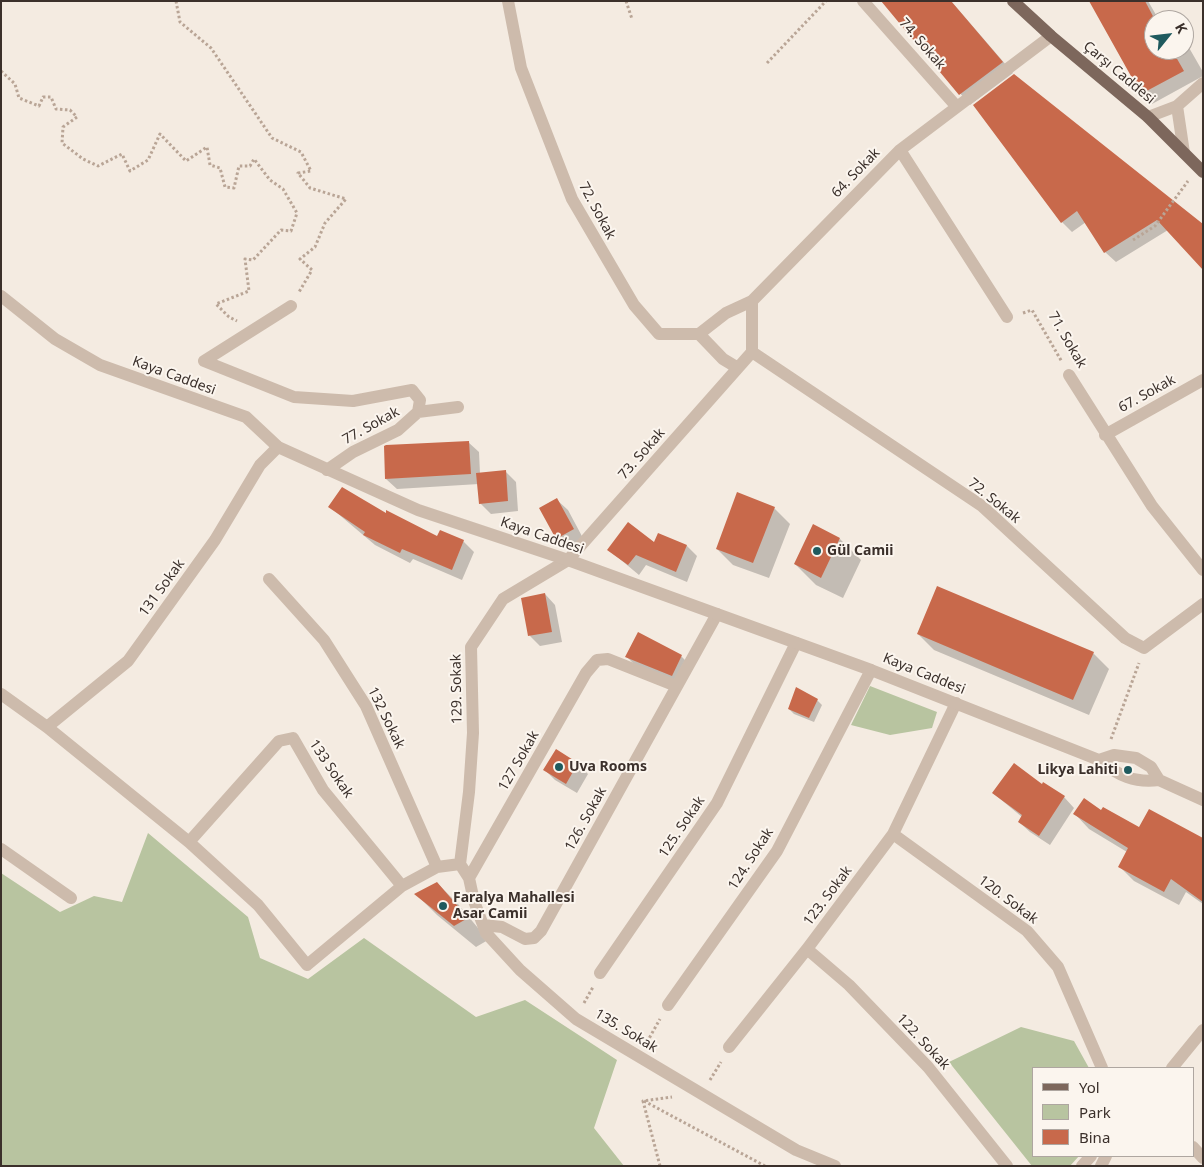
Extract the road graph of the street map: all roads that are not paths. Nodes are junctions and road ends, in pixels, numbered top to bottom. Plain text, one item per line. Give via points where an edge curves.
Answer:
1 (508, 1) edge
2 (1013, 1) edge
3 (871, 4) edge
4 (1051, 36) junction
5 (1203, 83) edge
6 (1177, 106) junction
7 (957, 107) junction
8 (1148, 117) junction
9 (900, 150) junction
10 (1184, 153) junction
11 (1201, 170) edge
12 (1, 296) edge
13 (752, 301) junction
14 (292, 306) road end
15 (1007, 317) road end
16 (699, 334) junction
17 (752, 352) junction
18 (738, 368) junction
19 (1070, 375) road end
20 (1203, 380) edge
21 (458, 407) dead end
22 (418, 412) junction
23 (1106, 435) junction
24 (278, 447) junction
25 (328, 470) junction
26 (568, 560) junction
27 (1203, 570) edge
28 (269, 578) dead end
29 (1203, 604) edge
30 (717, 614) junction
31 (796, 643) junction
32 (871, 670) junction
33 (676, 686) junction
34 (1, 694) edge
35 (956, 703) junction
36 (47, 727) junction
37 (1099, 760) junction
38 (1159, 780) junction
39 (1203, 800) edge
40 (893, 834) junction
41 (189, 842) junction
42 (1, 849) edge
43 (460, 864) junction
44 (437, 867) junction
45 (469, 878) junction
46 (402, 886) junction
47 (70, 898) dead end
48 (483, 925) junction
49 (807, 949) junction
50 (600, 973) road end
51 (668, 1005) road end
52 (1203, 1030) edge
53 (729, 1047) road end
54 (1102, 1067) edge
55 (1173, 1067) edge
56 (1194, 1148) edge
57 (1203, 1158) edge
58 (835, 1166) edge
59 (1007, 1166) edge

1 - 16 street, 72. Sokak via 521,68 572,199 634,305 659,334
2 - 4 main road, Çarşı Caddesi
3 - 7 street, 74. Sokak
4 - 7 street, 64. Sokak
4 - 8 main road, Çarşı Caddesi
5 - 6 street
6 - 8 street
6 - 10 street
7 - 9 street, 64. Sokak
8 - 10 main road, Çarşı Caddesi
9 - 13 street, 64. Sokak
9 - 15 street
10 - 11 main road, Çarşı Caddesi
12 - 24 street, Kaya Caddesi via 55,339 100,365 246,417
13 - 16 street via 726,313
13 - 17 street
14 - 22 street via 204,360 294,397 353,401 412,390 420,400
16 - 18 street via 723,359
17 - 18 street
17 - 29 street, 72. Sokak via 982,506 1125,638 1144,648
18 - 26 street, 73. Sokak
19 - 23 street, 71. Sokak
20 - 23 street, 67. Sokak
21 - 22 street, 77. Sokak
22 - 25 street, 77. Sokak via 398,430 353,452
23 - 27 street, 71. Sokak via 1152,506
24 - 25 street, Kaya Caddesi
24 - 36 street, 131 Sokak via 260,465 215,540 128,661
25 - 26 street, Kaya Caddesi via 418,510
26 - 30 street, Kaya Caddesi
26 - 43 street, 129. Sokak via 502,599 471,646 473,733
28 - 44 street, 132 Sokak via 324,640 366,706
30 - 31 street, Kaya Caddesi
30 - 33 street, 126. Sokak
31 - 32 street, Kaya Caddesi
31 - 50 street, 125. Sokak via 717,803
32 - 35 street, Kaya Caddesi
32 - 51 street, 124. Sokak via 777,851
33 - 45 street, 127 Sokak via 608,659 597,660 586,673
33 - 48 street, 126. Sokak via 541,931 534,938 525,939 502,927
34 - 36 street
35 - 37 street, Kaya Caddesi
35 - 40 street, 123. Sokak
36 - 41 street
37 - 38 street, Kaya Caddesi via 1127,779
37 - 38 street, Kaya Caddesi via 1114,755 1136,758 1151,767
38 - 39 street, Kaya Caddesi
40 - 49 street, 123. Sokak
40 - 54 street, 120. Sokak via 1027,931 1058,967
41 - 46 street via 258,905 307,965
41 - 46 street, 133 Sokak via 279,741 293,738 324,790
42 - 47 street
43 - 44 street
43 - 45 street, 135. Sokak
44 - 46 street
45 - 48 street, 135. Sokak
48 - 58 street, 135. Sokak via 486,933 520,970 576,1019 796,1150
49 - 53 street, 123. Sokak
49 - 59 street, 122. Sokak via 849,985 928,1067
52 - 55 street
56 - 57 street

